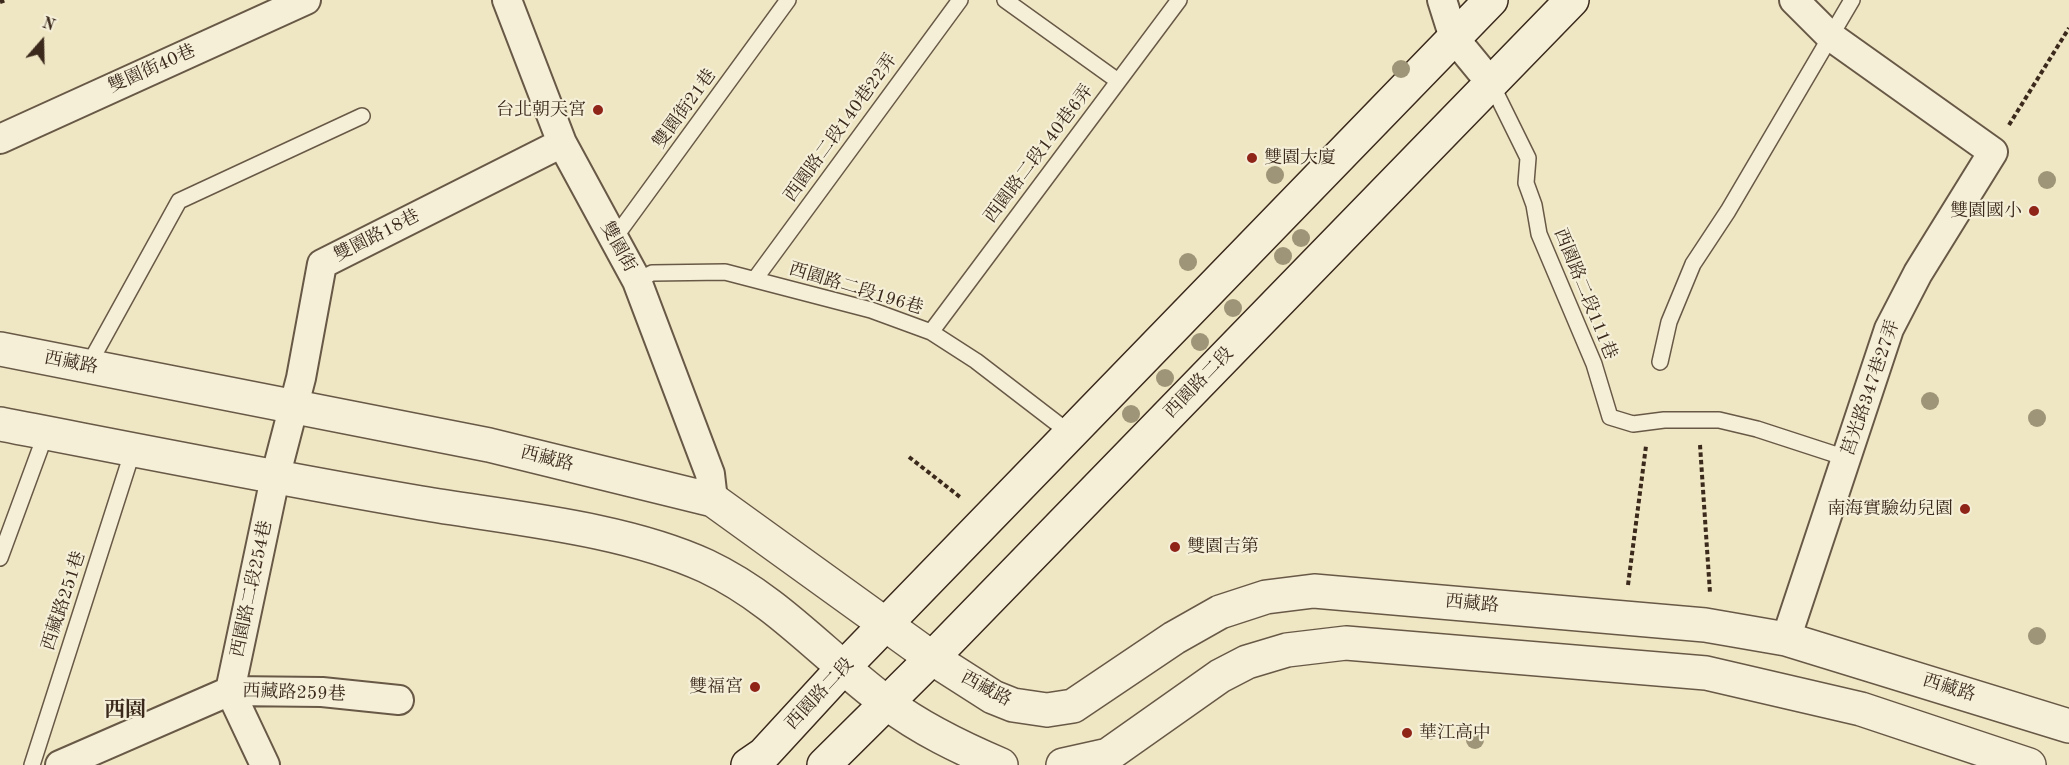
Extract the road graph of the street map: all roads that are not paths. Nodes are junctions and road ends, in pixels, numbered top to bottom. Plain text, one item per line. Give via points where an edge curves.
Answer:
1 (306, 0) edge
2 (507, 0) edge
3 (788, 0) edge
4 (960, 0) edge
5 (1005, 0) edge
6 (1179, 0) edge
7 (1442, 0) edge
8 (1491, 0) edge
9 (1572, 0) edge
10 (1794, 0) edge
11 (1852, 0) edge
12 (1830, 36) junction
13 (1454, 38) junction
14 (1118, 81) junction
15 (1491, 83) junction
16 (362, 116) dead end
17 (0, 139) edge
18 (562, 143) junction
19 (613, 240) junction
20 (754, 279) junction
21 (637, 281) junction
22 (931, 332) junction
23 (0, 349) edge
24 (1660, 362) dead end
25 (88, 366) junction
26 (294, 407) junction
27 (0, 424) edge
28 (46, 433) junction
29 (1071, 434) junction
30 (133, 450) junction
31 (1846, 458) junction
32 (275, 478) junction
33 (713, 500) junction
34 (0, 558) edge
35 (885, 626) junction
36 (1786, 639) junction
37 (932, 658) junction
38 (844, 667) junction
39 (230, 691) junction
40 (399, 700) dead end
41 (887, 703) junction
42 (2069, 726) edge
43 (32, 765) edge
44 (60, 765) edge
45 (265, 765) edge
46 (748, 765) edge
47 (824, 765) edge
48 (1000, 765) edge
49 (1064, 765) edge
50 (2029, 765) edge

1 - 17 street, 雙園街40巷
2 - 18 street, 雙園街
3 - 19 lane, 雙園街21巷
4 - 20 lane, 西園路二段140巷22弄
5 - 14 lane
6 - 14 lane, 西園路二段140巷6弄
7 - 13 street
8 - 13 street, 西園路二段
9 - 15 street, 西園路二段
10 - 12 street
11 - 12 lane
12 - 24 lane via 1693,264 1669,322
12 - 31 street, 莒光路347巷27弄 via 1993,152 1918,273 1889,329
13 - 15 street
13 - 29 street, 西園路二段
14 - 22 lane, 西園路二段140巷6弄
15 - 31 lane, 西園路二段111巷 via 1528,158 1526,183 1539,234 1594,364 1610,417 1634,424 1719,420
15 - 37 street, 西園路二段
16 - 25 lane via 179,201
18 - 19 street, 雙園街
18 - 26 street, 雙園路18巷 via 322,264
19 - 21 street, 雙園街
20 - 21 lane, 西園路二段196巷 via 725,272 652,273
20 - 22 lane, 西園路二段196巷 via 872,310
21 - 33 street, 雙園街 via 710,474
22 - 29 lane, 西園路二段196巷 via 976,361
23 - 25 street, 西藏路
25 - 26 street, 西藏路
26 - 32 street, 西園路二段254巷
26 - 33 street, 西藏路 via 489,445
27 - 28 street
28 - 30 street
28 - 34 lane
29 - 35 street, 西園路二段
30 - 32 street
30 - 43 lane, 西藏路251巷
31 - 36 street, 莒光路347巷27弄
32 - 38 street via 615,537 672,553 706,566 744,588 795,623
32 - 39 street, 西園路二段254巷
33 - 35 street, 西藏路
35 - 37 street, 西藏路
35 - 38 street, 西園路二段
36 - 37 street, 西藏路 via 1713,626 1314,591 1266,597 1220,612 1073,706 1047,711 1003,701
36 - 42 street, 西藏路
37 - 41 street, 西園路二段
38 - 41 street
38 - 46 street, 西園路二段 via 764,754
39 - 40 street, 西藏路259巷 via 322,692
39 - 44 street, 西藏路259巷
39 - 45 street
41 - 47 street, 西園路二段
41 - 48 street via 944,738
49 - 50 street via 1108,755 1220,676 1247,662 1287,650 1346,643 1706,674 1861,709

